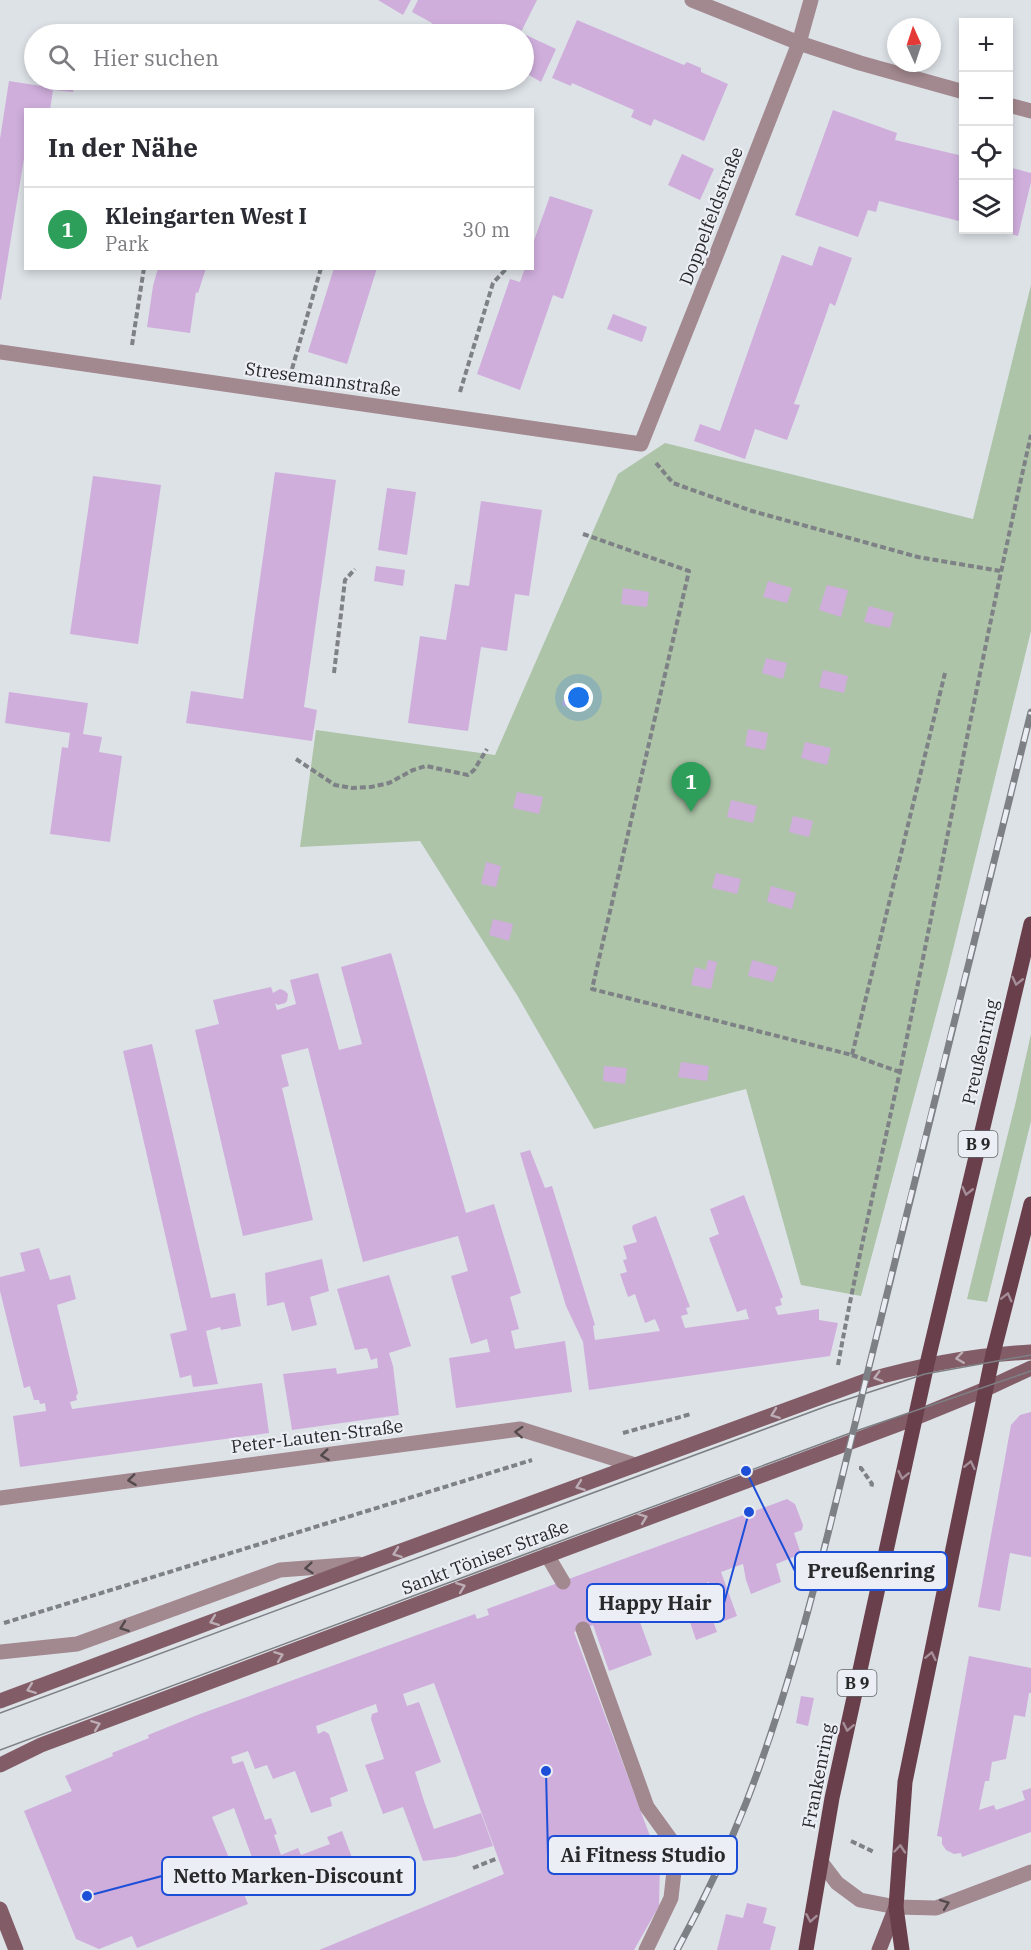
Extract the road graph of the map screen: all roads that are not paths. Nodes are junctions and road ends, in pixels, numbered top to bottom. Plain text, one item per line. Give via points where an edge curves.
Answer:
1 (692, 0) edge
2 (811, 0) edge
3 (799, 43) junction
4 (959, 91) edge
5 (1013, 106) edge
6 (1031, 111) edge
7 (0, 352) edge
8 (641, 444) joint
9 (1031, 924) edge
10 (1031, 1204) edge
11 (1031, 1352) edge
12 (993, 1354) junction
13 (927, 1364) junction
14 (1031, 1368) edge
15 (986, 1389) junction
16 (915, 1418) junction
17 (635, 1466) junction
18 (0, 1497) edge
19 (547, 1555) junction
20 (368, 1563) junction
21 (563, 1582) dead end
22 (583, 1629) dead end
23 (0, 1652) edge
24 (0, 1701) edge
25 (0, 1765) edge
26 (821, 1862) junction
27 (1031, 1872) edge
28 (896, 1907) junction
29 (0, 1909) edge
30 (16, 1950) edge
31 (646, 1950) edge
32 (806, 1950) edge
33 (879, 1950) edge
34 (902, 1950) edge

1 - 3 street
2 - 3 street, Doppelfeldstraße
3 - 4 street
3 - 8 street, Doppelfeldstraße
5 - 6 street
7 - 8 street, Stresemannstraße
9 -> 13 main road, Preußenring / B 9
12 -> 10 main road
11 - 12 main road, Sankt Töniser Straße
12 -> 13 main road, Sankt Töniser Straße
12 - 15 main road
13 - 16 main road, Frankenring / B 9
13 -> 17 main road, Sankt Töniser Straße via 865,1381
14 - 15 main road, Sankt Töniser Straße
15 - 16 main road, Sankt Töniser Straße
28 -> 15 main road via 905,1782
19 -> 16 main road, Sankt Töniser Straße
16 -> 26 main road, Frankenring / B 9
17 -> 18 street, Peter-Lauten-Straße via 520,1429
17 -> 20 main road, Sankt Töniser Straße
19 - 21 street
25 -> 19 main road, Sankt Töniser Straße via 41,1745
20 -> 23 street via 280,1570 77,1644
20 -> 24 main road, Sankt Töniser Straße
22 - 31 street via 647,1808 673,1843 671,1898
26 - 28 street via 837,1883 860,1900
26 -> 32 main road, Frankenring / B 9
28 -> 27 street via 936,1908
28 - 33 main road
28 - 34 main road
29 - 30 main road

